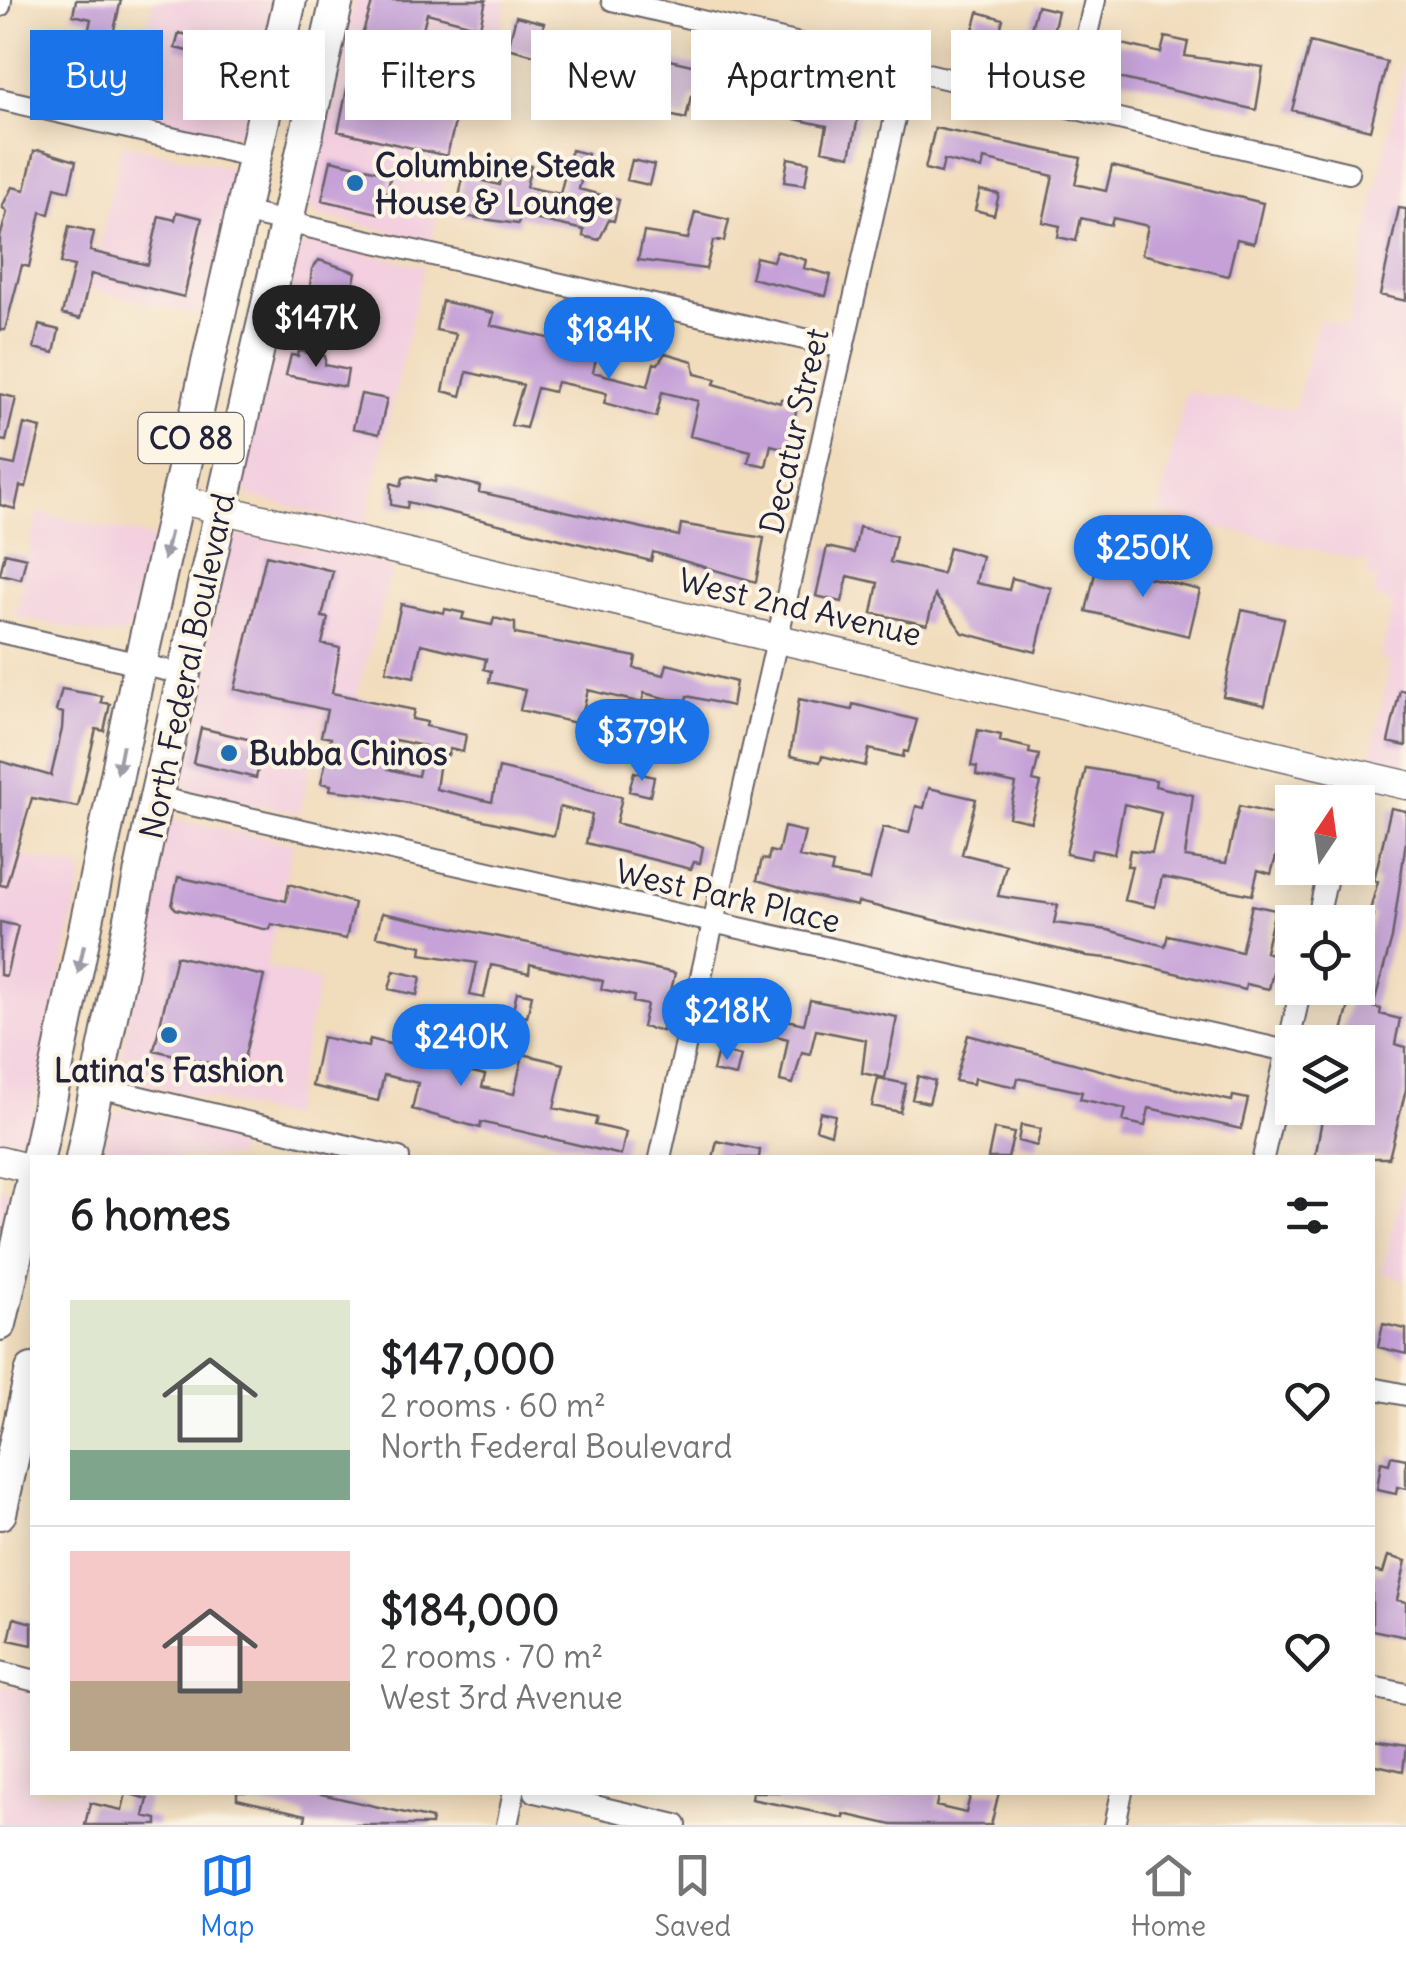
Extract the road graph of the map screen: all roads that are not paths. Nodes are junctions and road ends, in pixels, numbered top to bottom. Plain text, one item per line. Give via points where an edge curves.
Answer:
1 (290, 0) edge
2 (336, 0) edge
3 (612, 0) edge
4 (1095, 0) edge
5 (742, 30) edge
6 (1088, 30) edge
7 (0, 99) edge
8 (894, 120) edge
9 (1121, 120) edge
10 (255, 157) junction
11 (1349, 173) dead end
12 (242, 212) junction
13 (286, 222) junction
14 (844, 348) junction
15 (177, 499) junction
16 (221, 509) junction
17 (0, 632) edge
18 (778, 638) junction
19 (140, 664) junction
20 (184, 674) junction
21 (1348, 772) junction
22 (1345, 785) edge
23 (1406, 786) edge
24 (156, 797) junction
25 (714, 924) junction
26 (1275, 1048) edge
27 (98, 1087) junction
28 (1275, 1104) edge
29 (39, 1155) edge
30 (83, 1155) edge
31 (385, 1155) edge
32 (661, 1155) edge
33 (1264, 1155) edge
34 (0, 1161) edge
35 (30, 1168) edge
36 (30, 1193) edge
37 (0, 1324) edge
38 (30, 1384) edge
39 (1375, 1389) edge
40 (1406, 1396) edge
41 (0, 1514) edge
42 (0, 1672) edge
43 (30, 1680) edge
44 (1375, 1687) edge
45 (1406, 1694) edge
46 (513, 1795) edge
47 (547, 1795) edge
48 (1121, 1795) edge
49 (507, 1825) edge
50 (676, 1825) edge
51 (1114, 1825) edge

1 - 10 main road, North Federal Boulevard / CO 88
2 - 13 main road, North Federal Boulevard / CO 88
3 - 5 street
4 - 6 street
7 - 10 street
8 - 14 street, Decatur Street
9 - 11 street
10 - 12 main road, North Federal Boulevard / CO 88
12 - 13 street
12 - 15 main road, North Federal Boulevard / CO 88
13 - 14 street
13 - 16 main road, North Federal Boulevard / CO 88
14 - 18 street, Decatur Street
15 - 16 street, West 2nd Avenue
15 -> 19 main road, North Federal Boulevard / CO 88
16 - 18 street, West 2nd Avenue
16 - 20 main road, North Federal Boulevard / CO 88
17 - 19 street
18 - 21 street, West 2nd Avenue
18 - 25 street, Decatur Street
19 - 20 street
19 -> 29 main road, North Federal Boulevard / CO 88
20 - 24 main road, North Federal Boulevard / CO 88
21 - 22 street
21 - 23 street, West 2nd Avenue
24 - 25 street, West Park Place
24 - 27 main road, North Federal Boulevard / CO 88
25 - 26 street, West Park Place
25 - 32 street, Decatur Street
27 - 30 main road, North Federal Boulevard / CO 88
27 - 31 street
28 - 33 street
34 - 35 street
36 - 37 main road
38 - 41 main road
39 - 40 street
42 - 43 street
44 - 45 street
46 - 49 street
47 - 50 street
48 - 51 street

